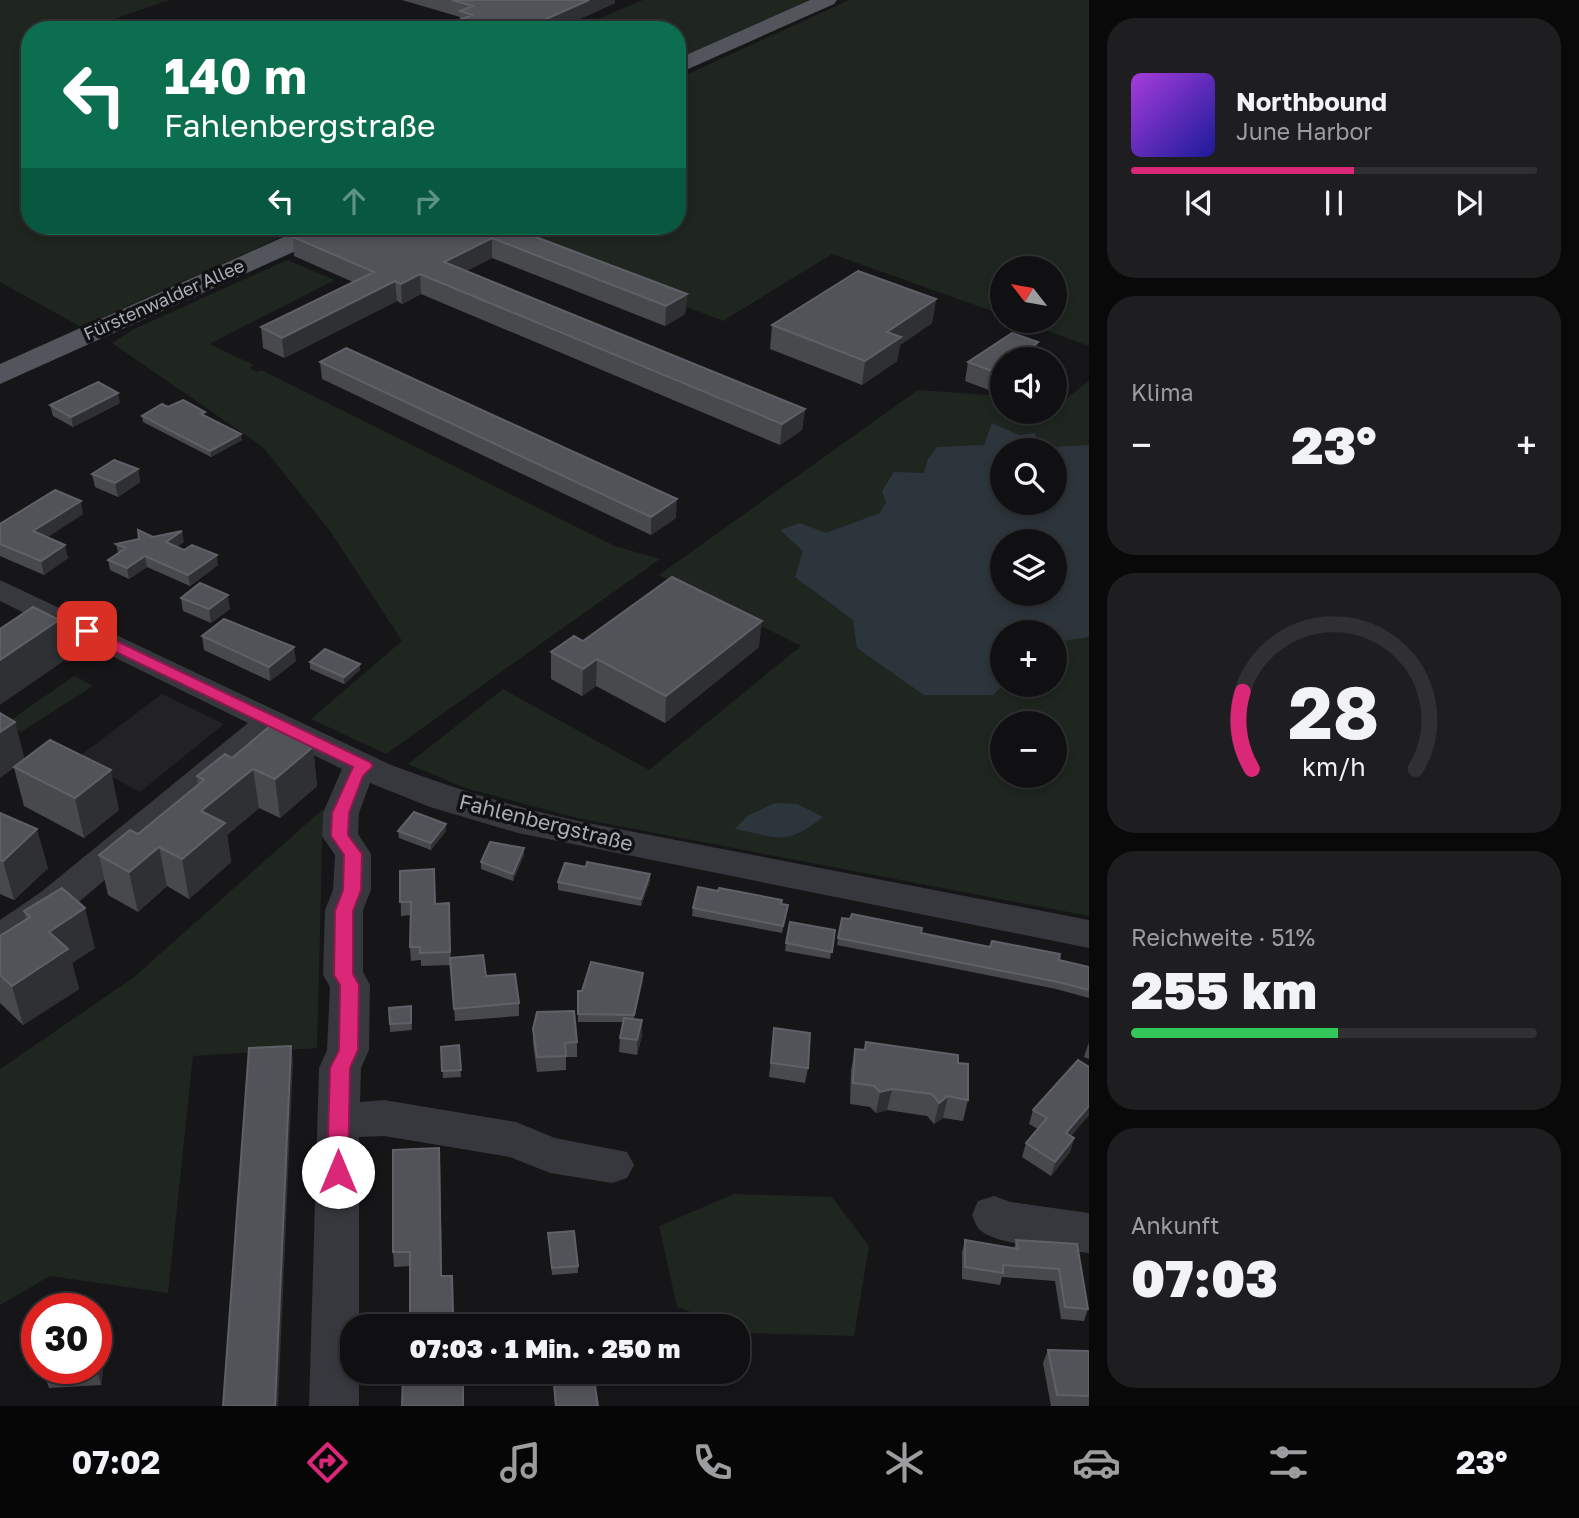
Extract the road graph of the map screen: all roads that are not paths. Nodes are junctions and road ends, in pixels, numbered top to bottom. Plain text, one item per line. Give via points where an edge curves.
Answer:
1 (827, 0) edge
2 (686, 63) edge
3 (309, 235) edge
4 (0, 375) edge
5 (0, 589) edge
6 (272, 721) junction
7 (365, 766) junction
8 (1089, 934) edge
9 (0, 940) edge
10 (338, 1121) junction
11 (612, 1165) dead end
12 (993, 1215) dead end
13 (1089, 1233) edge
14 (334, 1406) edge

1 - 2 main road
3 - 4 main road, Fürstenwalder Allee
5 - 6 street, Fahlenbergstraße
6 - 7 street, Fahlenbergstraße
6 - 9 street via 54,902
7 - 8 street, Fahlenbergstraße via 443,798 517,821
7 - 10 street via 356,774 341,813 340,836 353,854 352,890 344,911 343,975 350,985 348,1050 340,1068
10 - 11 street via 384,1118 516,1140 550,1155
10 - 14 street
12 - 13 street

